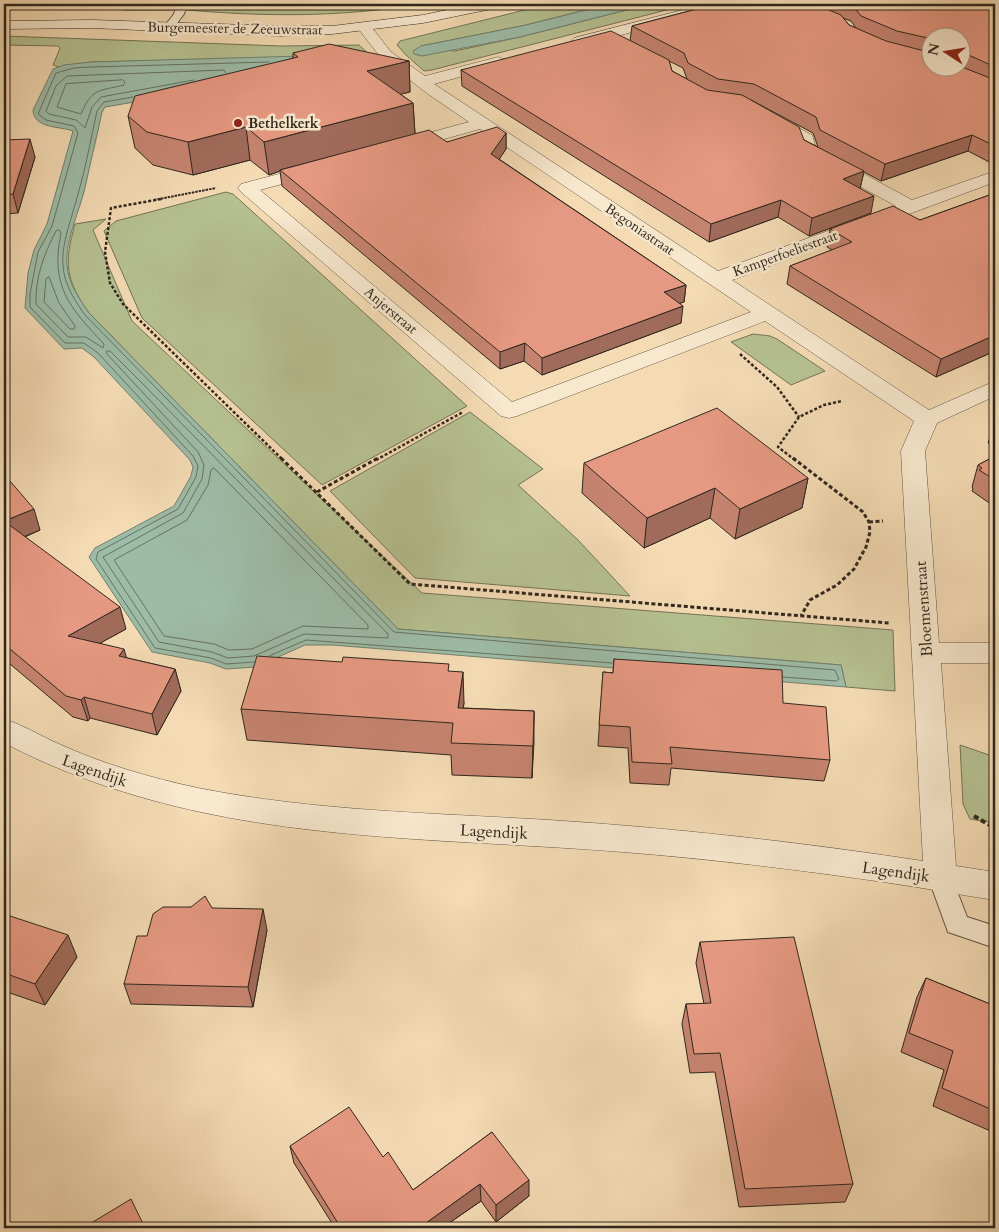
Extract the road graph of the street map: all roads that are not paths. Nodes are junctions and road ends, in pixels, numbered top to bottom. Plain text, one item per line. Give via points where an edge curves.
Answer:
1 (182, 4) edge
2 (496, 4) edge
3 (722, 4) edge
4 (4, 15) edge
5 (92, 24) junction
6 (4, 25) edge
7 (364, 27) junction
8 (168, 28) junction
9 (604, 35) junction
10 (566, 45) edge
11 (628, 47) edge
12 (508, 60) edge
13 (422, 82) junction
14 (753, 111) edge
15 (481, 124) junction
16 (378, 152) edge
17 (332, 165) edge
18 (995, 176) edge
19 (911, 207) junction
20 (715, 279) junction
21 (767, 313) junction
22 (995, 388) edge
23 (927, 419) junction
24 (927, 653) junction
25 (995, 653) edge
26 (4, 730) edge
27 (940, 877) junction
28 (995, 886) edge
29 (995, 938) edge

1 - 8 lane
2 - 7 street, Burgemeester de Zeeuwstraat
3 - 9 street
4 - 5 street, Burgemeester de Zeeuwstraat
5 - 6 street, Burgemeester de Zeeuwstraat
5 - 8 street, Burgemeester de Zeeuwstraat
7 - 8 street, Burgemeester de Zeeuwstraat via 280,31
7 - 13 street, Begoniastraat via 386,55
9 - 10 street
9 - 11 street
12 - 13 street
13 - 15 street, Begoniastraat
14 - 19 street via 806,139 808,151
15 - 16 street
15 - 20 street, Begoniastraat
17 - 21 street, Anjerstraat via 248,188 509,411
18 - 19 street, Kamperfoeliestraat
19 - 20 street, Kamperfoeliestraat
20 - 21 street, Begoniastraat
21 - 23 street, Begoniastraat
22 - 23 street
23 - 24 street, Bloemenstraat via 913,451
24 - 25 street
24 - 27 street, Bloemenstraat
26 - 27 street, Lagendijk via 38,749 84,768 186,798 291,817 572,835 788,856
27 - 28 street, Lagendijk
27 - 29 lane via 957,924

